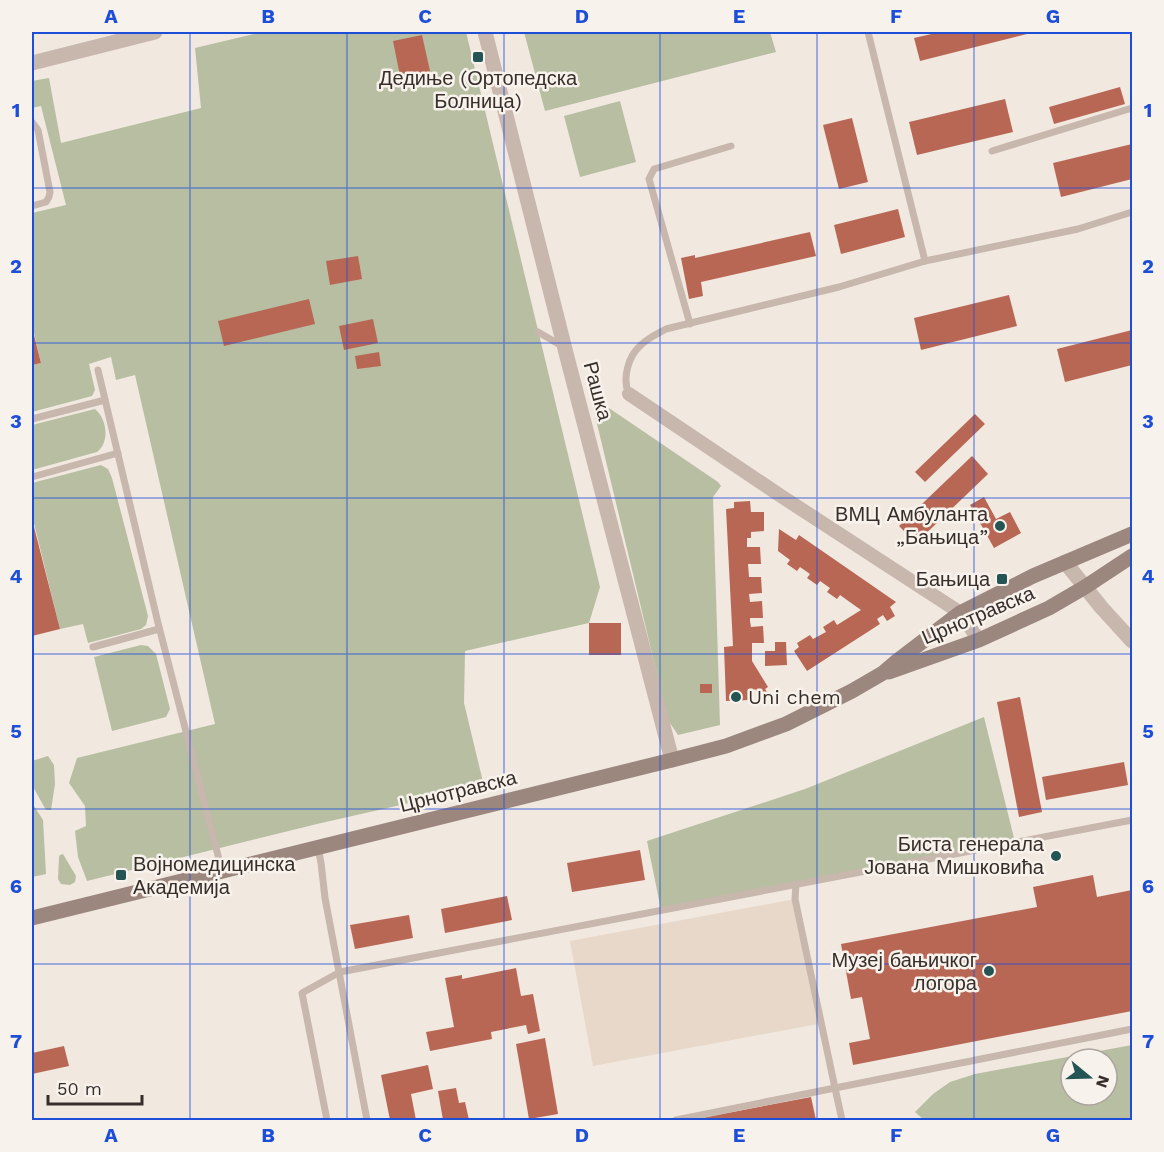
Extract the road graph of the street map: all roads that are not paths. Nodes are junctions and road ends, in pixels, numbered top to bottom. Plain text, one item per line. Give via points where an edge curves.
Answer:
1 (155, 32) edge
2 (485, 32) edge
3 (868, 32) edge
4 (32, 63) edge
5 (1132, 108) edge
6 (32, 122) edge
7 (731, 146) dead end
8 (992, 151) dead end
9 (32, 206) edge
10 (1132, 212) edge
11 (925, 261) junction
12 (690, 324) junction
13 (538, 332) dead end
14 (565, 348) junction
15 (98, 370) dead end
16 (629, 394) joint
17 (105, 400) junction
18 (32, 419) edge
19 (118, 453) junction
20 (32, 477) edge
21 (1132, 534) edge
22 (1132, 556) edge
23 (1065, 562) junction
24 (1085, 587) junction
25 (960, 613) junction
26 (159, 629) junction
27 (979, 640) junction
28 (1132, 641) edge
29 (93, 646) dead end
30 (883, 673) junction
31 (672, 760) junction
32 (1132, 820) edge
33 (318, 847) junction
34 (222, 871) junction
35 (796, 884) junction
36 (32, 918) edge
37 (340, 972) junction
38 (1132, 1029) edge
39 (836, 1088) junction
40 (327, 1120) edge
41 (367, 1120) edge
42 (676, 1120) edge
43 (842, 1120) edge

1 - 4 street
2 - 14 street, Рашка
3 - 11 lane
5 - 8 lane
6 - 9 lane via 38,130 50,192 46,202
7 - 12 lane via 654,169 649,179
10 - 11 lane via 1078,229
11 - 12 lane
12 - 16 lane via 666,330 639,346 626,378
13 - 14 lane
14 - 31 street, Рашка
15 - 17 lane
16 - 25 street, Рашка
17 - 18 lane
17 - 19 lane
19 - 20 lane
19 - 26 lane
21 - 23 main road, Црнотравска
22 - 24 main road, Црнотравска
23 - 24 street
23 - 25 main road, Црнотравска
24 - 27 main road, Црнотравска
24 - 28 street
25 - 27 street, Рашка
25 - 30 main road, Црнотравска
26 - 29 lane
26 - 34 lane
27 - 30 main road, Црнотравска
30 - 31 main road, Црнотравска via 786,724
31 - 33 main road, Црнотравска
32 - 35 lane
33 - 34 main road, Црнотравска
33 - 37 lane
34 - 36 main road, Црнотравска
35 - 37 lane
35 - 39 lane via 795,899
37 - 40 lane via 302,993
37 - 41 lane
38 - 39 lane
39 - 42 lane
39 - 43 lane

